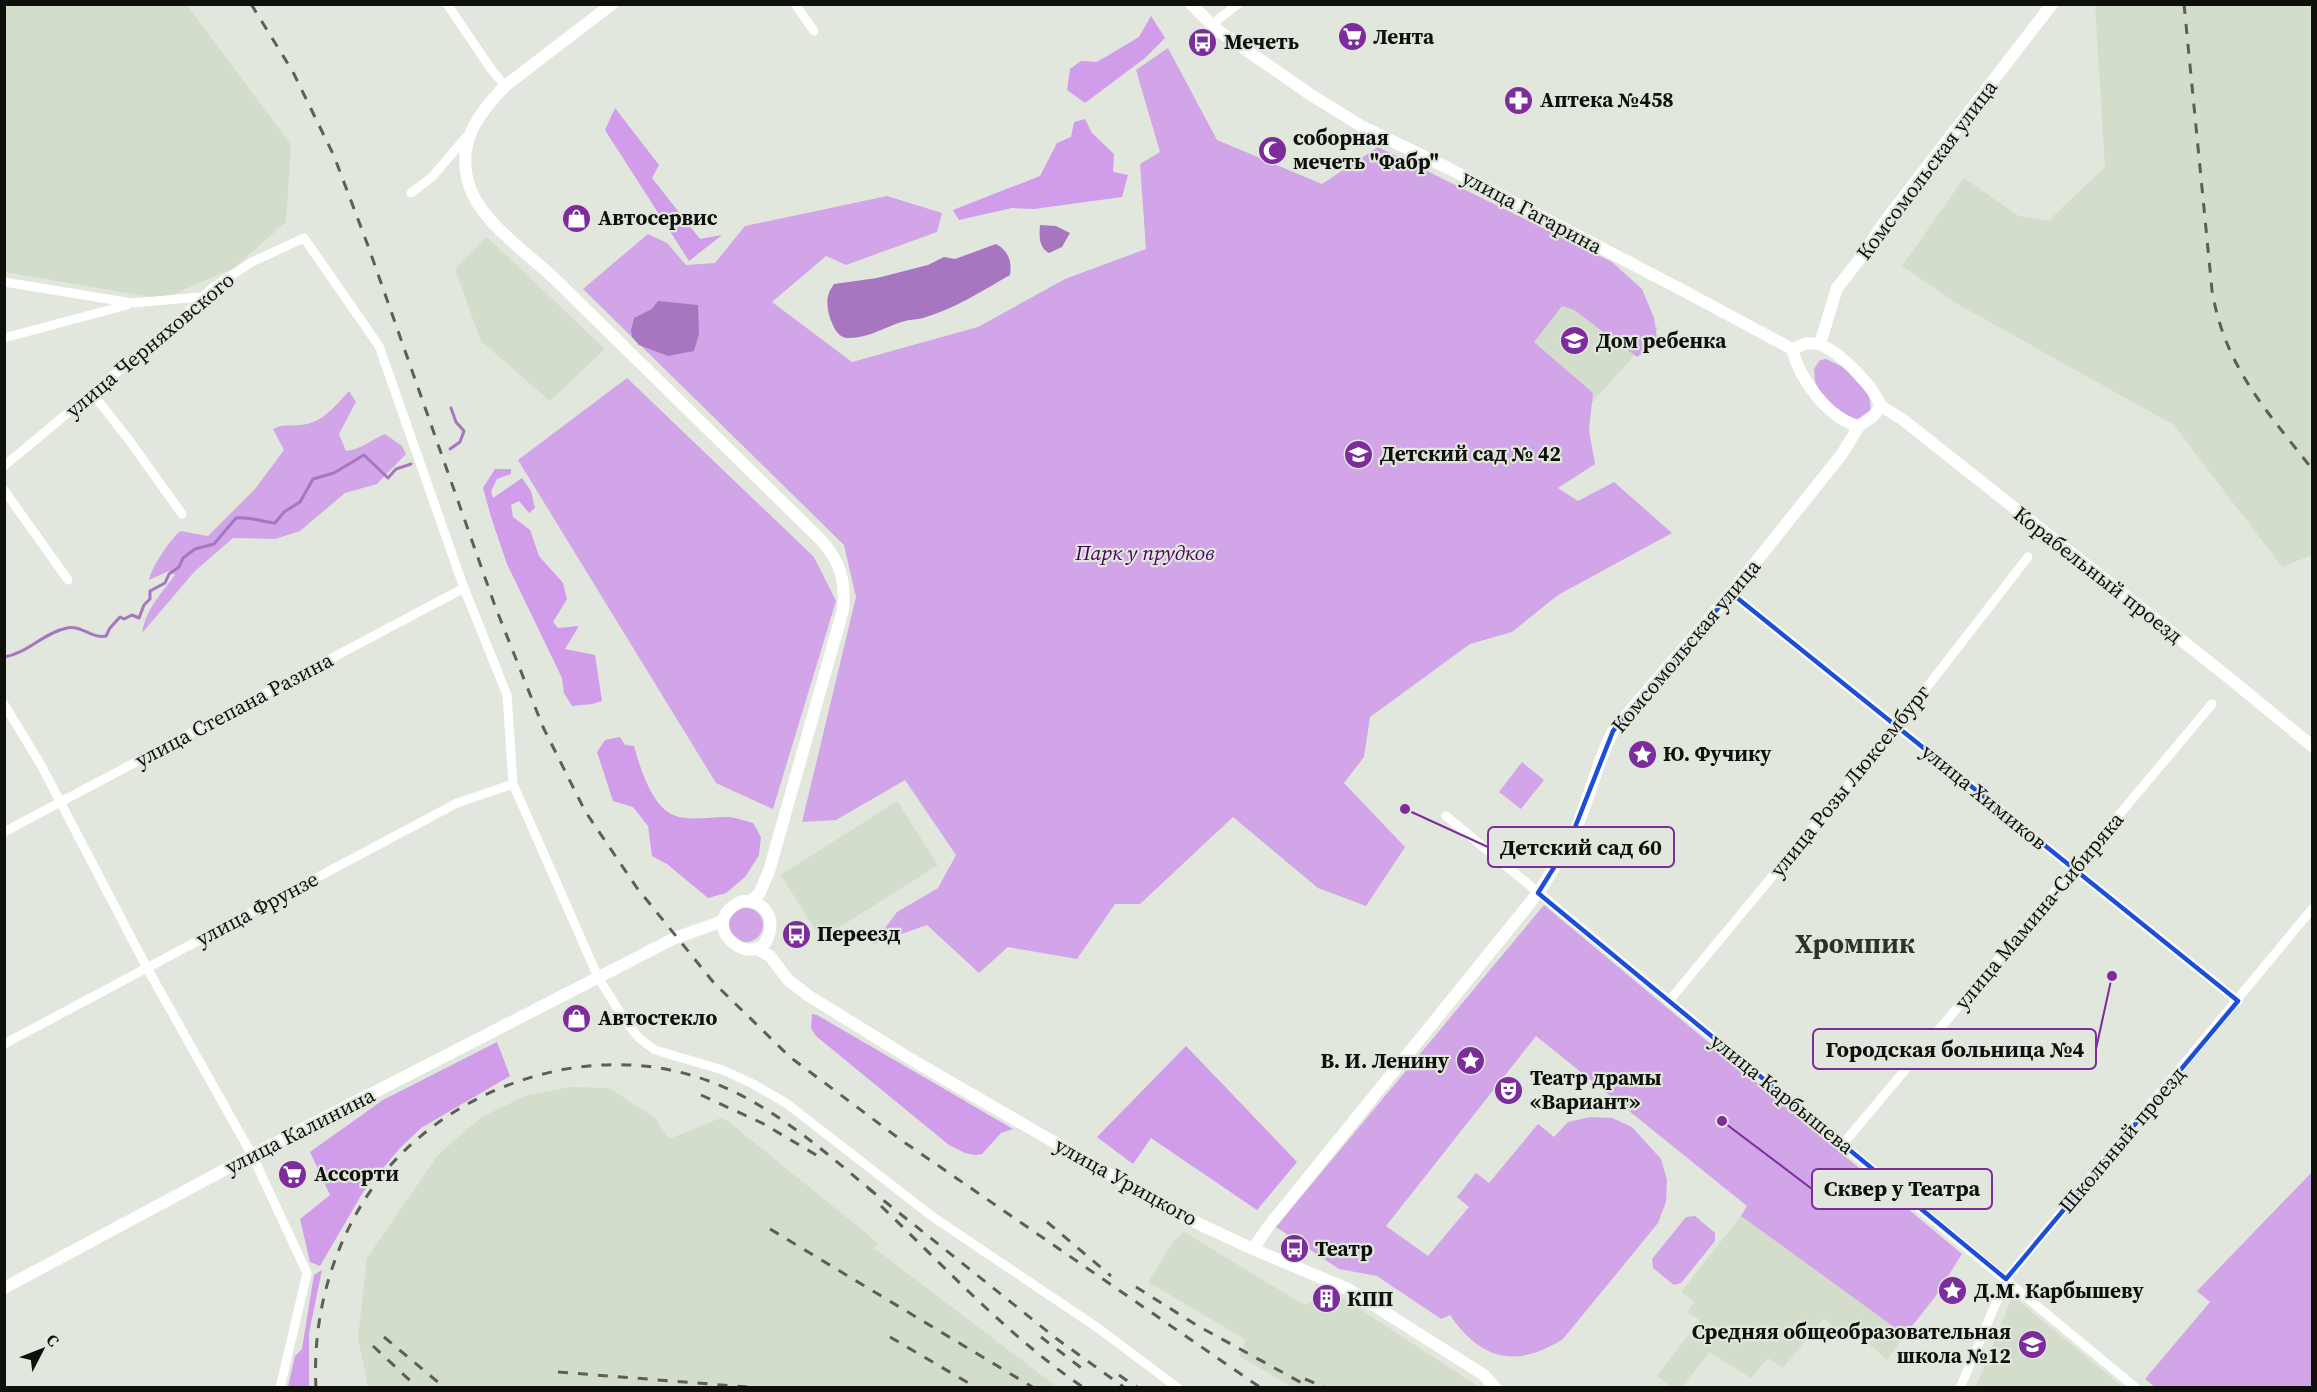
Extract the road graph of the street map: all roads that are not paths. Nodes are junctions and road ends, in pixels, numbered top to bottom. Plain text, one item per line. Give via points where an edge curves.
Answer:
1 (447, 4) edge
2 (612, 4) edge
3 (795, 4) edge
4 (1191, 4) edge
5 (1238, 4) edge
6 (2052, 4) edge
7 (1211, 25) junction
8 (814, 31) dead end
9 (505, 86) junction
10 (469, 135) junction
11 (411, 193) dead end
12 (4, 282) edge
13 (201, 297) junction
14 (132, 303) junction
15 (4, 338) edge
16 (1820, 344) junction
17 (1792, 350) junction
18 (92, 393) junction
19 (1881, 406) junction
20 (1859, 426) junction
21 (4, 466) edge
22 (4, 490) edge
23 (182, 514) dead end
24 (2028, 557) dead end
25 (68, 580) dead end
26 (464, 588) junction
27 (1731, 593) junction
28 (4, 704) edge
29 (2212, 704) dead end
30 (1896, 727) junction
31 (2313, 746) edge
32 (513, 784) junction
33 (60, 803) junction
34 (1446, 816) dead end
35 (4, 832) edge
36 (2075, 869) junction
37 (1538, 893) junction
38 (756, 900) junction
39 (2313, 909) edge
40 (720, 926) junction
41 (761, 944) junction
42 (147, 968) junction
43 (598, 977) junction
44 (1668, 1001) junction
45 (2238, 1001) junction
46 (4, 1044) edge
47 (1843, 1144) junction
48 (252, 1155) junction
49 (1253, 1249) junction
50 (2006, 1279) junction
51 (4, 1288) edge
52 (279, 1387) edge
53 (1178, 1388) edge
54 (1495, 1388) edge
55 (1960, 1388) edge
56 (2136, 1388) edge

1 - 9 street
2 - 9 street
3 - 8 street
4 - 7 street, улица Гагарина
5 - 7 street
6 - 16 street, Комсомольская улица via 1837,288
7 - 17 street, улица Гагарина via 1363,127 1458,173
9 - 10 street via 478,117
10 - 11 street via 432,177
10 - 38 street via 464,155 468,182 485,213 821,540 840,565 843,610 769,872
12 - 14 street
13 - 14 street
13 - 18 street, улица Черняховского via 181,319
13 - 26 street, улица Черняховского via 252,262 304,238 379,346
14 - 15 street
16 - 17 street via 1807,343
16 - 19 street via 1840,357 1878,396
17 - 20 street via 1805,382 1848,423
18 - 21 street, улица Черняховского
18 - 23 street
19 - 20 street, Комсомольская улица
19 - 31 street, Корабельный проезд
20 - 27 street, Комсомольская улица via 1842,454
22 - 25 street
24 - 30 street, улица Розы Люксембург
26 - 32 street via 507,695
26 - 33 street, улица Степана Разина
27 - 30 street, улица Химиков
27 - 37 street, Комсомольская улица via 1613,731 1568,845
28 - 33 street
29 - 36 street, улица Мамина-Сибиряка
30 - 36 street, улица Химиков
30 - 44 street, улица Розы Люксембург
32 - 42 street, улица Фрунзе via 457,803
32 - 43 street
33 - 35 street, улица Степана Разина
33 - 42 street
34 - 37 street, улица Карбышева
36 - 45 street, улица Химиков
36 - 47 street, улица Мамина-Сибиряка
37 - 44 street, улица Карбышева
37 - 49 street, Комсомольская улица
38 - 40 street via 731,906
38 - 41 street via 770,921 770,931
39 - 45 street, Школьный проезд
40 - 41 street via 733,945 748,950
40 - 43 street, улица Калинина via 675,938
41 - 49 street, улица Урицкого via 788,980 808,996 890,1047 1182,1216
42 - 46 street, улица Фрунзе
42 - 48 street
43 - 48 street, улица Калинина
43 - 53 street via 624,1019 646,1044 665,1054 723,1070 786,1103 933,1217 1098,1328
44 - 47 street, улица Карбышева
45 - 50 street, Школьный проезд
47 - 50 street, улица Карбышева
48 - 51 street, улица Калинина
48 - 52 street via 307,1273
49 - 54 street, улица Урицкого via 1348,1289 1484,1375
50 - 55 street, Школьный проезд
50 - 56 street, улица Карбышева

